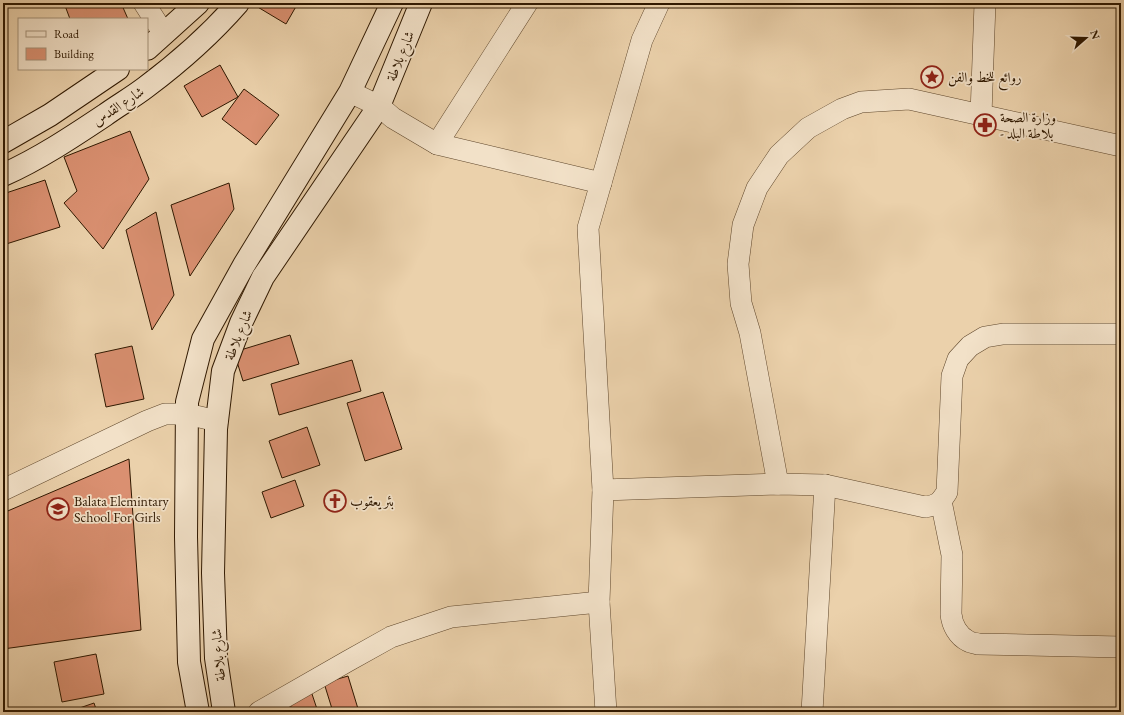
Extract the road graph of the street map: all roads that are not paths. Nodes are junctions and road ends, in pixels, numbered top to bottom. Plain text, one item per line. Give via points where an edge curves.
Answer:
1 (144, 3) edge
2 (198, 3) edge
3 (238, 3) edge
4 (392, 3) edge
5 (421, 3) edge
6 (527, 3) edge
7 (659, 3) edge
8 (985, 3) edge
9 (164, 34) junction
10 (148, 48) edge
11 (117, 70) edge
12 (350, 92) junction
13 (379, 106) junction
14 (981, 115) junction
15 (3, 142) edge
16 (437, 144) junction
17 (1121, 146) edge
18 (3, 175) edge
19 (601, 183) junction
20 (1121, 334) edge
21 (187, 414) junction
22 (217, 421) junction
23 (778, 484) junction
24 (825, 485) junction
25 (3, 490) edge
26 (603, 490) junction
27 (941, 501) junction
28 (599, 602) junction
29 (1121, 648) edge
30 (198, 712) edge
31 (224, 712) edge
32 (259, 712) edge
33 (606, 712) edge
34 (812, 712) edge

1 - 9 street
2 - 9 main road
3 - 18 main road, شارع القدس via 185,55 145,87 73,136
4 - 12 main road, شارع بلاطة
5 - 13 main road, شارع بلاطة
6 - 16 street
7 - 19 street via 642,40
8 - 14 street
9 - 10 main road
11 - 15 main road via 50,115
12 - 13 street
12 - 21 main road, شارع بلاطة via 244,265 204,339 187,402
13 - 16 street via 393,118
13 - 22 main road, شارع بلاطة via 263,277 241,323 223,371
14 - 17 street
14 - 23 street via 909,99 861,102 842,109 808,128 779,155 757,188 743,225 738,264 741,303 750,333
16 - 19 street
19 - 26 street via 588,228
20 - 27 street via 1003,334 985,337 970,346 958,359 952,376 947,492
21 - 22 street
21 - 25 street via 165,414 147,421
21 - 30 main road, شارع بلاطة via 189,662
22 - 31 main road, شارع بلاطة via 213,580 216,658
23 - 24 street
23 - 26 street
24 - 27 street via 925,508
24 - 34 street
26 - 28 street
27 - 29 street via 952,555 952,622 963,637 978,644
28 - 32 street via 451,617 391,637
28 - 33 street

